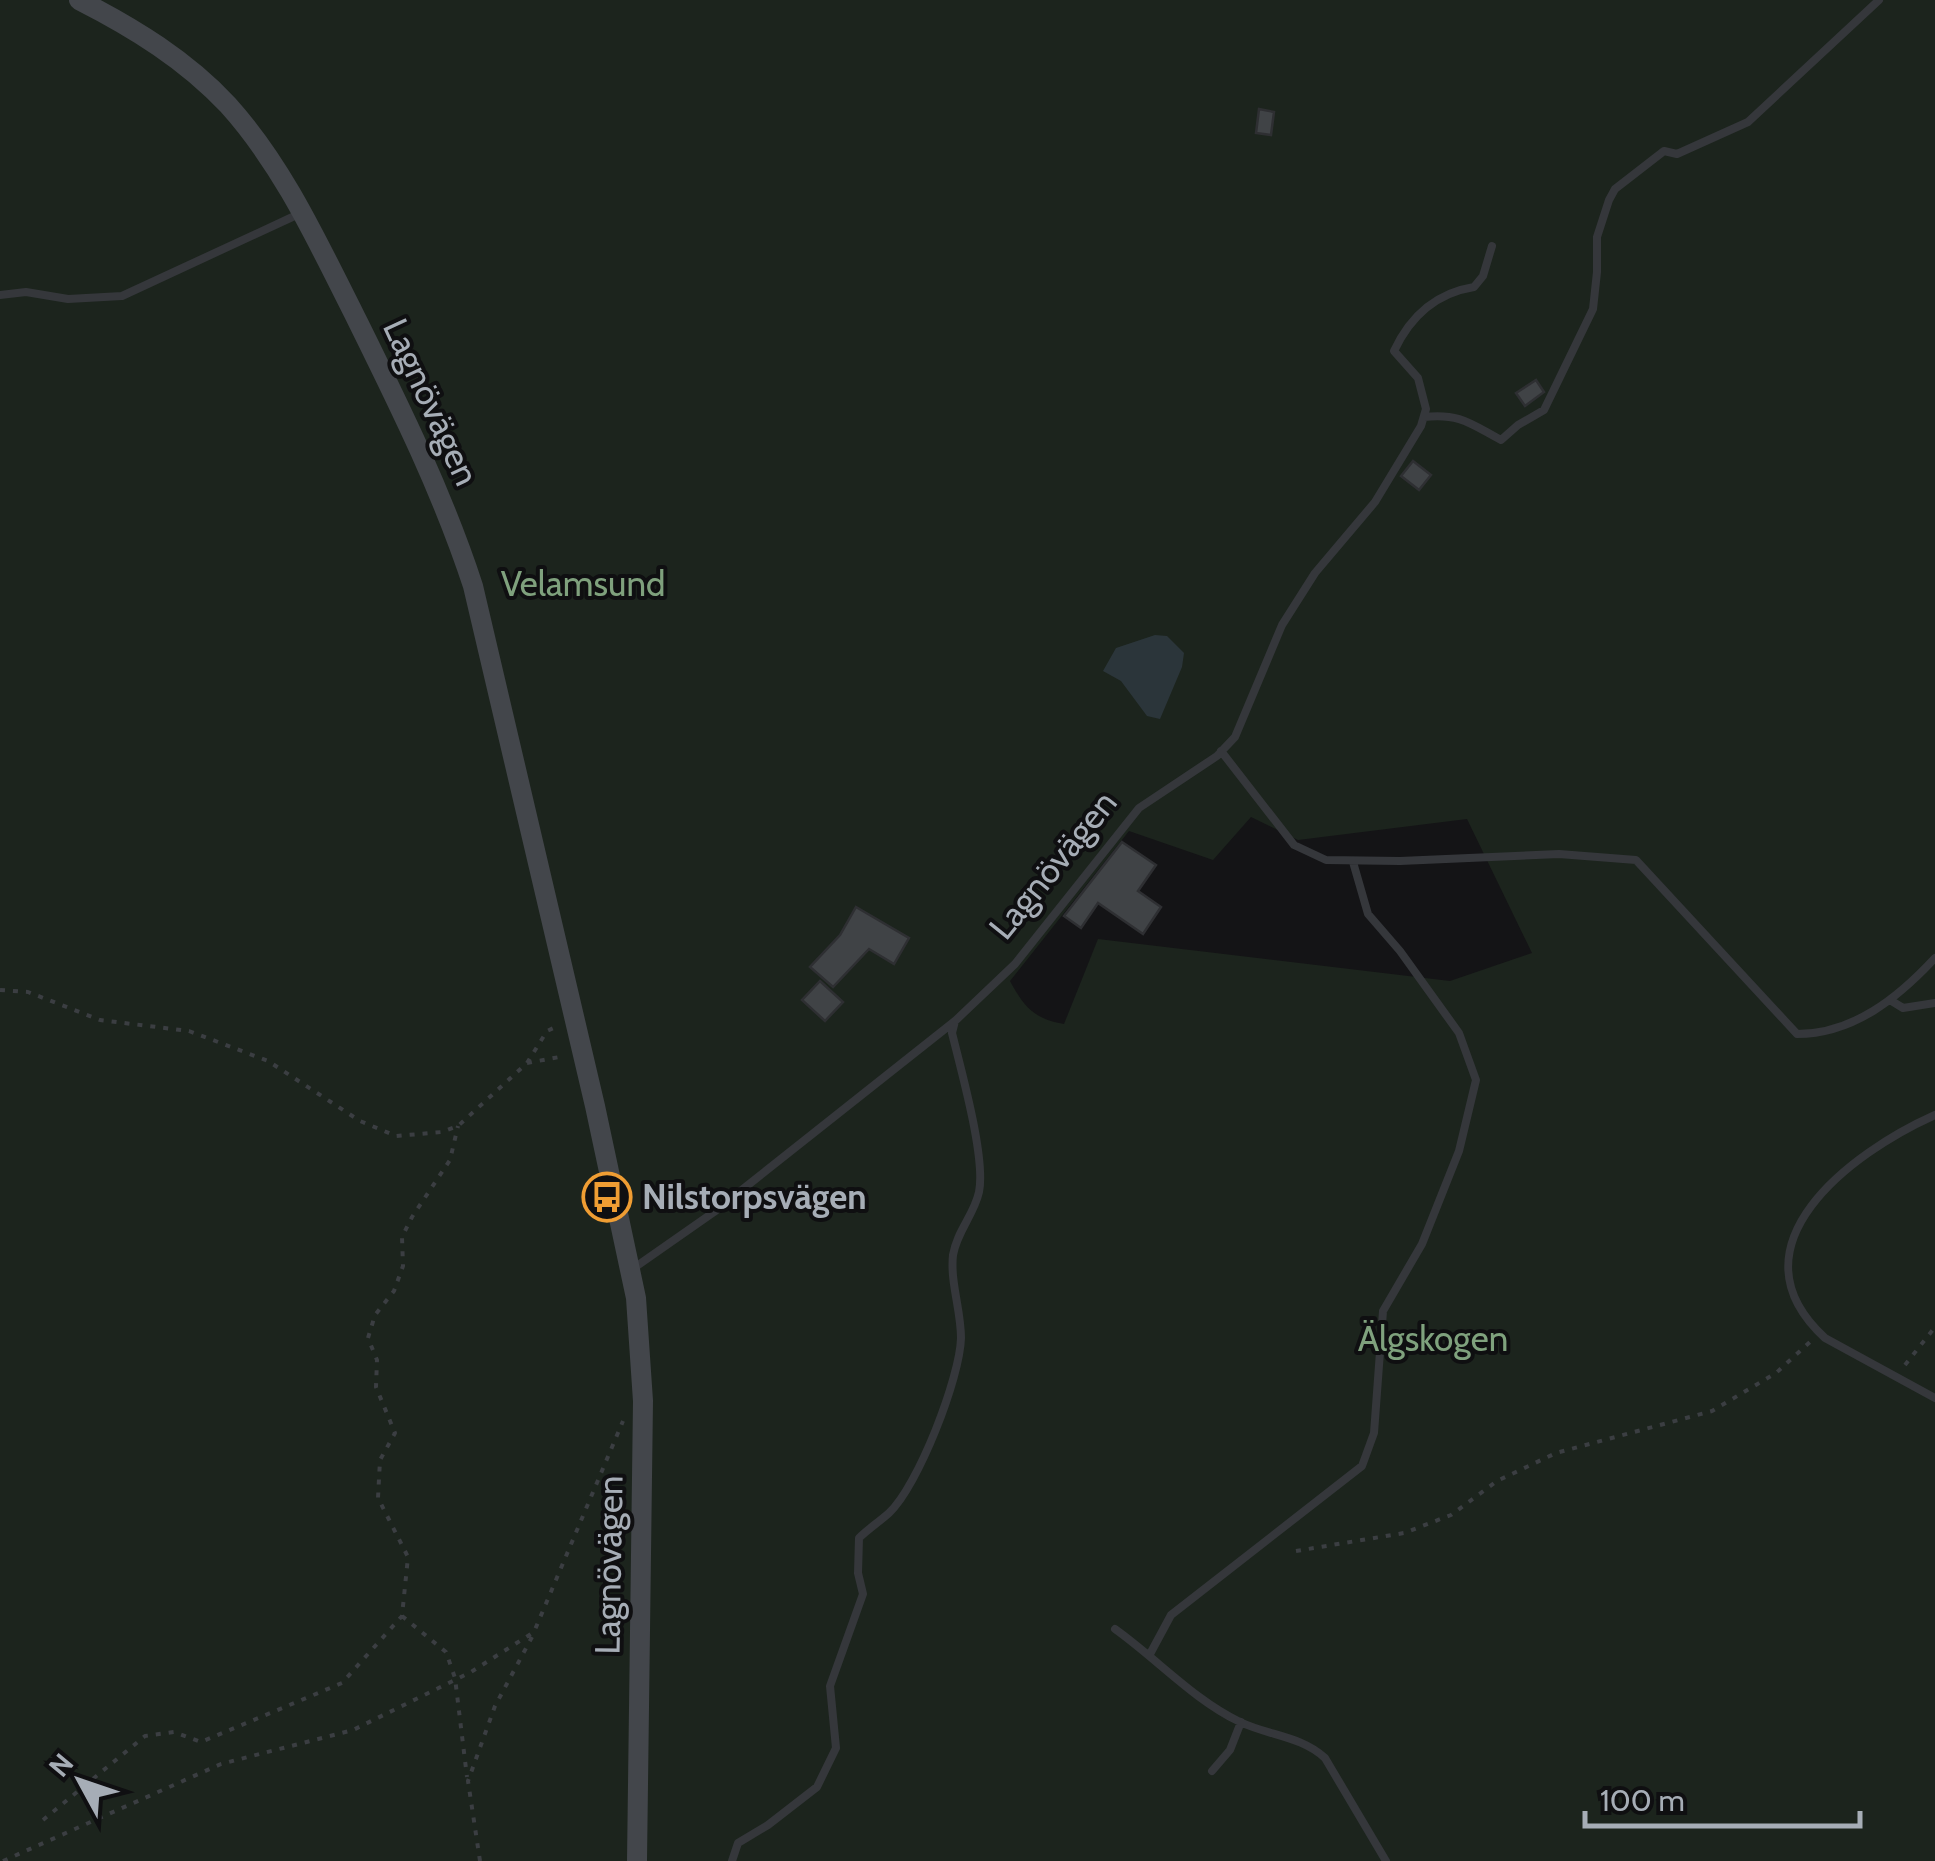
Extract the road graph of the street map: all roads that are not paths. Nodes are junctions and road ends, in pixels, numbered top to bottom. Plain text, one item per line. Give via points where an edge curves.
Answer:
1 (80, 0) edge
2 (1879, 0) edge
3 (303, 212) junction
4 (1492, 246) dead end
5 (0, 294) edge
6 (1424, 416) junction
7 (1222, 751) junction
8 (1353, 862) junction
9 (1935, 958) edge
10 (1890, 1000) junction
11 (1935, 1004) edge
12 (955, 1020) junction
13 (1935, 1115) edge
14 (631, 1270) junction
15 (1935, 1398) edge
16 (1116, 1629) dead end
17 (1150, 1654) junction
18 (1241, 1722) junction
19 (1212, 1771) dead end
20 (637, 1861) edge
21 (732, 1861) edge
22 (1386, 1861) edge

1 - 3 street, Lagnövägen via 124,22 206,83 243,123
2 - 6 lane via 1748,122 1677,154 1664,151 1615,189 1597,237 1592,309 1544,410 1501,440 1447,414
3 - 5 lane via 122,296
3 - 14 street, Lagnövägen via 414,436 473,586
4 - 6 lane via 1474,287 1434,301 1394,351 1418,378
6 - 7 lane, Lagnövägen via 1375,502 1315,573 1282,625 1244,720
7 - 8 lane via 1294,845 1326,860
7 - 12 lane, Lagnövägen via 1138,808 1016,964
8 - 10 lane via 1559,854 1636,860 1798,1034 1826,1034
8 - 17 lane via 1368,914 1460,1034 1476,1080 1459,1151 1422,1244 1382,1311 1374,1432 1362,1466 1171,1615
9 - 10 lane
10 - 11 lane via 1904,1008
12 - 14 lane, Lagnövägen
12 - 21 lane via 952,1034 980,1187 952,1258 961,1314 957,1371 907,1486 890,1512 859,1538 863,1594 830,1686 836,1748 817,1787 738,1843
13 - 15 lane via 1834,1177 1800,1222 1786,1261 1810,1324
14 - 20 street, Lagnövägen via 643,1401
16 - 17 lane
17 - 18 lane
18 - 19 lane
18 - 22 lane via 1311,1745 1326,1758

